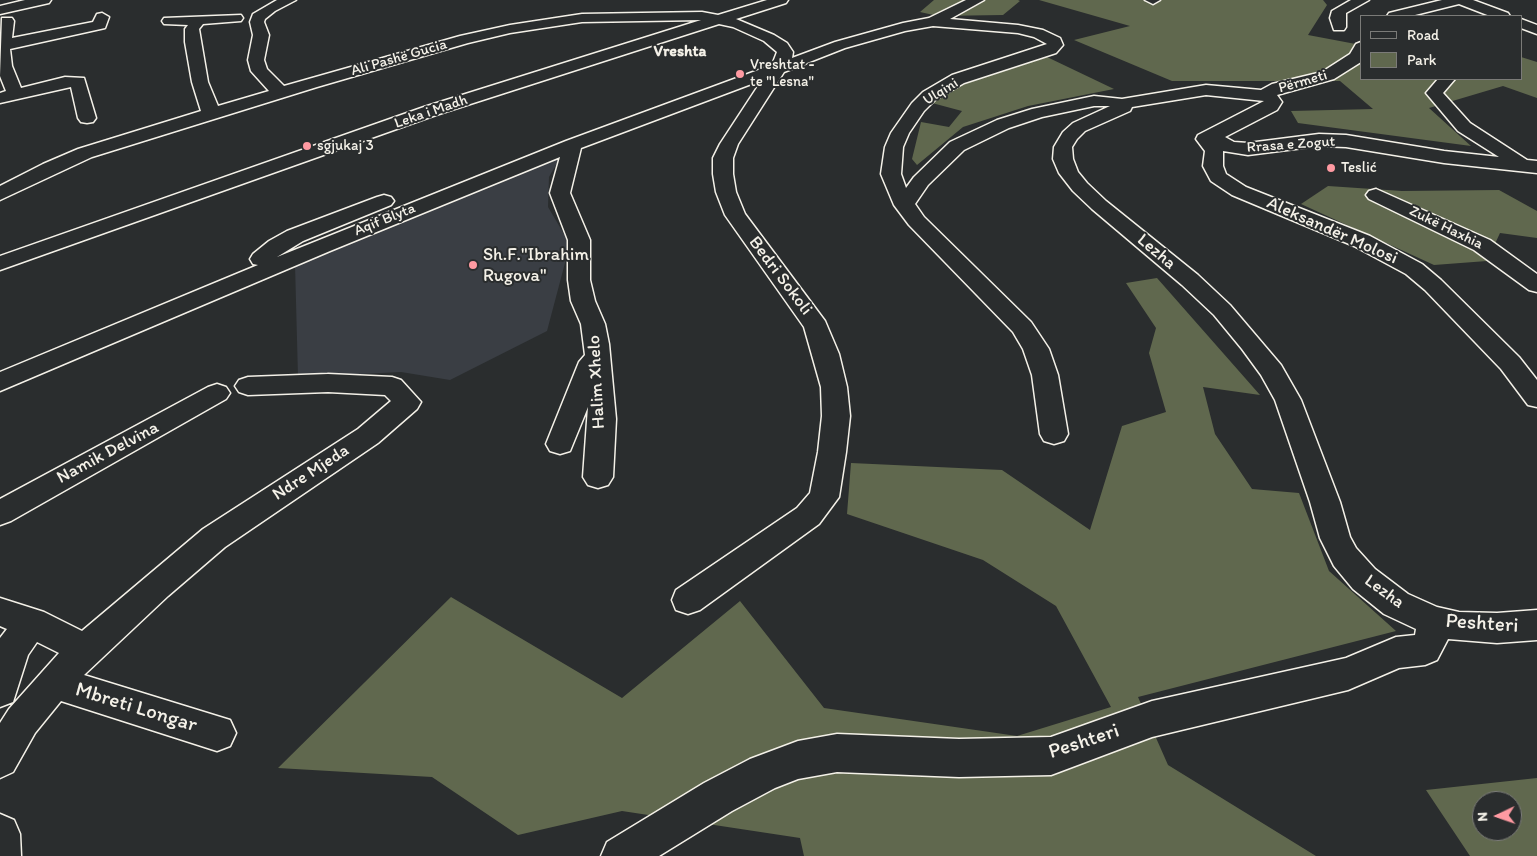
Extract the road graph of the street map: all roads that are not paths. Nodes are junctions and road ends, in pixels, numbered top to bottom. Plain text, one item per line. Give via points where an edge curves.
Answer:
1 (44, 0) edge
2 (288, 0) edge
3 (781, 0) edge
4 (977, 0) edge
5 (1362, 0) edge
6 (1460, 0) edge
7 (600, 3) dead end
8 (911, 10) dead end
9 (1418, 10) junction
10 (1398, 15) edge
11 (1430, 15) edge
12 (1500, 15) edge
13 (4, 16) edge
14 (102, 17) dead end
15 (236, 18) dead end
16 (582, 18) junction
17 (717, 18) junction
18 (198, 20) junction
19 (169, 21) dead end
20 (933, 22) junction
21 (1522, 23) edge
22 (1339, 27) dead end
23 (1537, 30) edge
24 (3, 44) junction
25 (1360, 50) edge
26 (23, 59) dead end
27 (780, 61) junction
28 (4, 63) junction
29 (1445, 80) edge
30 (281, 93) junction
31 (1264, 95) junction
32 (8, 96) edge
33 (1122, 104) junction
34 (611, 111) dead end
35 (210, 114) junction
36 (87, 118) dead end
37 (1214, 134) junction
38 (573, 145) junction
39 (1530, 166) edge
40 (893, 181) junction
41 (921, 181) junction
42 (0, 194) edge
43 (1376, 195) dead end
44 (904, 204) junction
45 (0, 262) edge
46 (259, 272) junction
47 (1537, 284) edge
48 (598, 344) junction
49 (0, 382) edge
50 (248, 386) dead end
51 (217, 393) dead end
52 (1537, 398) edge
53 (1054, 434) dead end
54 (560, 444) dead end
55 (598, 477) dead end
56 (0, 513) edge
57 (688, 600) dead end
58 (0, 612) edge
59 (1433, 621) junction
60 (1537, 625) edge
61 (11, 650) edge
62 (85, 650) junction
63 (54, 682) junction
64 (0, 690) edge
65 (217, 733) dead end
66 (0, 759) edge
67 (0, 834) edge
68 (1, 856) edge
69 (621, 856) edge

1 - 13 street
2 - 30 street via 264,12 257,22 261,35 256,60 259,71
3 - 17 street, Leka i Madh
4 - 20 street
5 - 22 street via 1339,11 1336,18
6 - 9 street
6 - 12 street
7 - 16 street via 586,9
8 - 27 street
9 - 10 street
9 - 11 street
13 - 24 street
14 - 24 street via 100,26
15 - 18 street
16 - 17 street, Ali Pashë Gucia via 681,15
16 - 30 street, Ali Pashë Gucia via 465,39
17 - 27 street, Ali Pashë Gucia via 738,24 782,46
17 - 45 street, Leka i Madh via 430,111
18 - 19 street
18 - 35 street via 192,29 192,42
20 - 27 street, Ulqini via 875,34
20 - 40 street, Ulqini via 1038,33 1055,41 1055,45 1050,50 958,80 929,96 908,121 894,147
21 - 23 street
24 - 28 street
25 - 31 street, Përmeti via 1357,57 1328,76 1278,88
26 - 28 street
27 - 38 street, Aqif Blyta
27 - 57 street, Bedri Sokoli via 729,144 723,158 723,174 735,215 816,326 826,354 834,387 836,416 824,497 808,516
28 - 32 street
29 - 39 street via 1434,93 1464,127
30 - 35 street, Ali Pashë Gucia
31 - 33 street via 1206,90
31 - 37 street, Rrasa e Zogut via 1274,102 1272,106
32 - 36 street via 65,82 78,82
33 - 41 street via 1110,101 1080,104 1003,124 957,146
33 - 59 street, Lezha via 1121,110 1079,127 1069,136 1063,153 1069,173 1099,205 1190,280 1251,343 1288,400 1326,502 1335,538 1345,557 1364,580 1396,604
34 - 46 street via 295,236 263,256 258,265
35 - 42 street, Ali Pashë Gucia via 68,159
37 - 39 street, Rrasa e Zogut via 1222,144 1248,149 1319,140 1346,141 1444,157
37 - 52 street, Aleksandër Molosi via 1205,139 1214,150 1213,166 1222,180 1239,191 1362,241 1414,269 1510,363
38 - 46 street, Aqif Blyta
38 - 48 street, Halim Xhelo via 560,193 579,240 579,280
40 - 41 street via 906,184
40 - 44 street, Ulqini
41 - 44 street
43 - 47 street, Zukë Haxhia via 1475,241
44 - 53 street, Ulqini via 916,221 1022,327 1036,349 1045,375
46 - 49 street, Aqif Blyta
48 - 54 street
48 - 55 street, Halim Xhelo via 602,419
50 - 62 street, Ndre Mjeda via 328,383 392,386 408,402 368,436 214,538
51 - 56 street, Namik Delvina
58 - 61 street
59 - 60 street, Peshteri via 1478,628
59 - 69 street, Peshteri via 1433,636 1424,649 1396,653 1348,674 1152,719 1051,756 959,758 837,753 798,760 718,797
61 - 62 street
61 - 64 street
62 - 63 street, Mbreti Longar
63 - 65 street, Mbreti Longar
63 - 66 street, Mbreti Longar via 22,721
67 - 68 street

